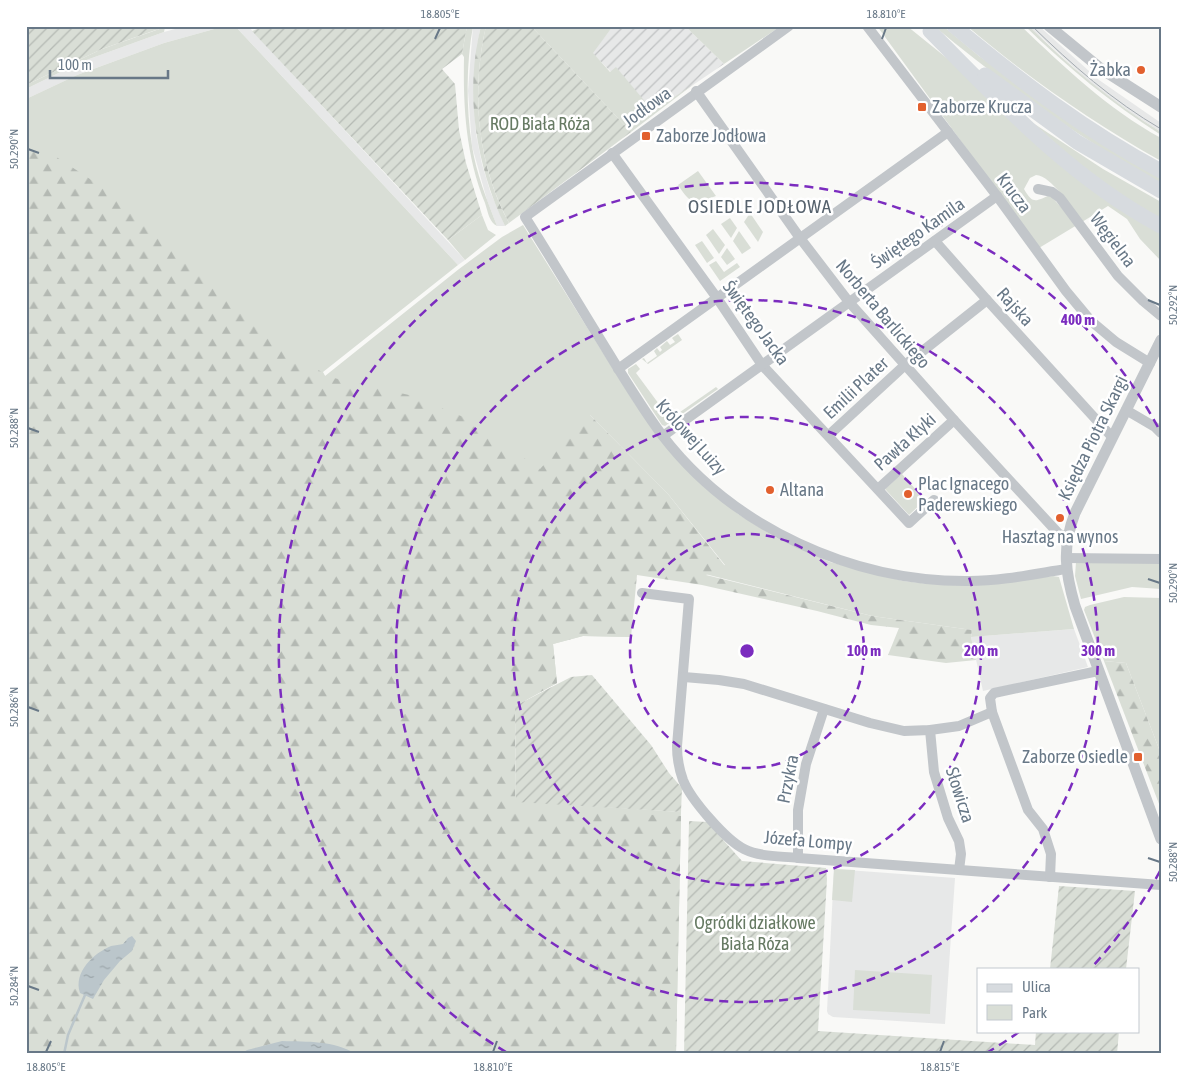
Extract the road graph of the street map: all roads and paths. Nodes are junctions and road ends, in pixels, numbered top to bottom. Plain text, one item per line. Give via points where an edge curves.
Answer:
1 (789, 26) edge
2 (868, 26) edge
3 (954, 26) edge
4 (1049, 26) edge
5 (927, 28) edge
6 (696, 91) junction
7 (1161, 107) edge
8 (948, 132) junction
9 (612, 153) junction
10 (1161, 170) edge
11 (1038, 189) dead end
12 (1161, 191) edge
13 (997, 196) junction
14 (525, 217) joint
15 (1161, 226) edge
16 (800, 238) junction
17 (935, 241) junction
18 (717, 298) junction
19 (987, 300) junction
20 (849, 302) junction
21 (1161, 316) edge
22 (1161, 340) edge
23 (1150, 363) junction
24 (762, 365) junction
25 (905, 365) junction
26 (618, 369) junction
27 (1126, 410) junction
28 (954, 420) junction
29 (1161, 433) edge
30 (829, 435) junction
31 (663, 436) junction
32 (1112, 437) junction
33 (878, 489) junction
34 (934, 500) dead end
35 (1067, 538) junction
36 (1160, 558) edge
37 (1066, 564) junction
38 (642, 592) dead end
39 (1098, 670) junction
40 (684, 677) junction
41 (824, 709) junction
42 (992, 712) junction
43 (930, 730) junction
44 (1161, 839) edge
45 (798, 858) junction
46 (959, 870) junction
47 (1050, 877) junction
48 (1161, 886) edge

1 - 6 street, Jodłowa
2 - 8 street, Krucza
3 - 10 main road via 1070,115
4 - 7 street via 1100,68
5 - 12 main road via 1061,131
5 - 15 main road via 986,88 1075,168
6 - 9 street, Jodłowa
6 - 16 street, Norberta Barlickiego
8 - 13 street, Krucza
8 - 16 street
9 - 14 street, Jodłowa
9 - 18 street, Świętego Jacka
11 - 21 street, Węgielna via 1052,192 1060,198 1118,276
13 - 17 street, Świętego Kamila
13 - 23 street, Krucza via 1091,320 1116,342
14 - 26 street, Królowej Luizy
16 - 18 street
16 - 20 street, Norberta Barlickiego
17 - 19 street, Rajska
17 - 20 street, Świętego Kamila
18 - 24 street, Świętego Jacka
18 - 26 street
19 - 25 street, Emilii Plater
19 - 32 street, Rajska
20 - 24 street, Świętego Kamila
20 - 25 street, Norberta Barlickiego
22 - 23 street, Księdza Piotra Skargi
23 - 27 street, Księdza Piotra Skargi
24 - 30 street, Świętego Jacka
24 - 31 street, Świętego Kamila
25 - 28 street, Norberta Barlickiego
25 - 30 street, Emilii Plater
26 - 31 street, Królowej Luizy
27 - 29 street
27 - 32 street, Księdza Piotra Skargi
28 - 33 street, Pawła Kłyki
28 - 35 street, Norberta Barlickiego via 1058,533
30 - 33 street, Świętego Jacka
31 - 37 street, Królowej Luizy via 694,471 729,501 762,524 838,560 882,572 963,581 1006,580
32 - 35 street, Księdza Piotra Skargi via 1075,513
33 - 34 street, Świętego Jacka via 909,522
35 - 37 street, Księdza Piotra Skargi
36 - 37 street, Królowej Luizy
37 - 39 street, Księdza Piotra Skargi via 1075,606
38 - 40 street, Józefa Lompy via 689,599
39 - 42 street via 994,693 990,698
39 - 44 street, Księdza Piotra Skargi
40 - 41 street via 744,684
40 - 45 street, Józefa Lompy via 677,756 685,785 716,824 738,845 758,854
41 - 43 street via 904,731
41 - 45 street, Przykra via 806,764 798,810
42 - 43 street via 959,726
42 - 47 street via 1028,810 1043,829 1051,854
43 - 46 street, Słowicza via 934,772 948,818 959,841
45 - 46 street, Józefa Lompy
46 - 47 street, Józefa Lompy
47 - 48 street, Józefa Lompy

